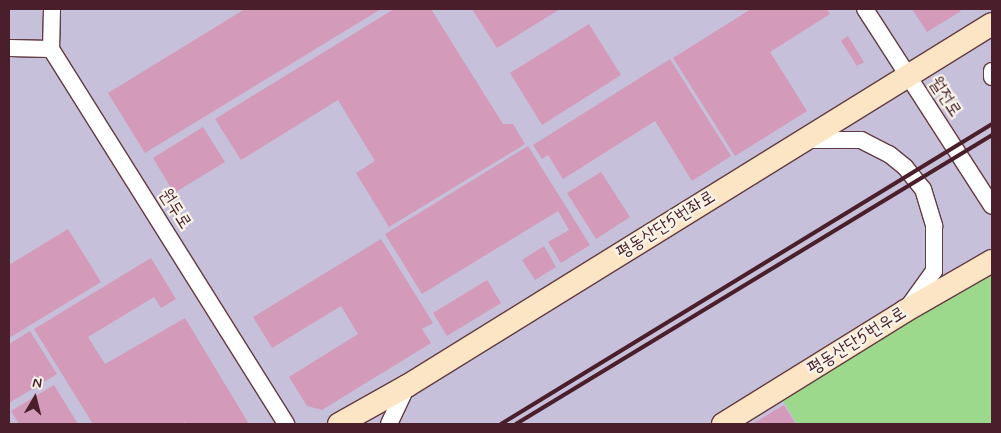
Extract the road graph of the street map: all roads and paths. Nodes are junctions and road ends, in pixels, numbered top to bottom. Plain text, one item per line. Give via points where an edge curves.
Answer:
1 (52, 9) edge
2 (865, 9) edge
3 (992, 24) edge
4 (9, 48) edge
5 (51, 49) junction
6 (992, 71) edge
7 (908, 76) junction
8 (992, 77) edge
9 (802, 141) junction
10 (992, 206) edge
11 (992, 261) edge
12 (905, 311) junction
13 (407, 386) junction
14 (286, 424) edge
15 (339, 424) edge
16 (389, 424) edge
17 (723, 424) edge

1 - 5 street
2 - 7 street, 월전로
3 - 7 street, 평동산단5번좌로
4 - 5 street
5 - 14 street, 원두로
6 - 8 street
7 - 9 street, 평동산단5번좌로
7 - 10 street, 월전로
9 - 12 street via 861,140 906,167 923,189 934,226 934,271
9 - 13 street, 평동산단5번좌로
11 - 12 street, 평동산단5번우로
12 - 17 street, 평동산단5번우로
13 - 15 street, 평동산단5번좌로
13 - 16 street

